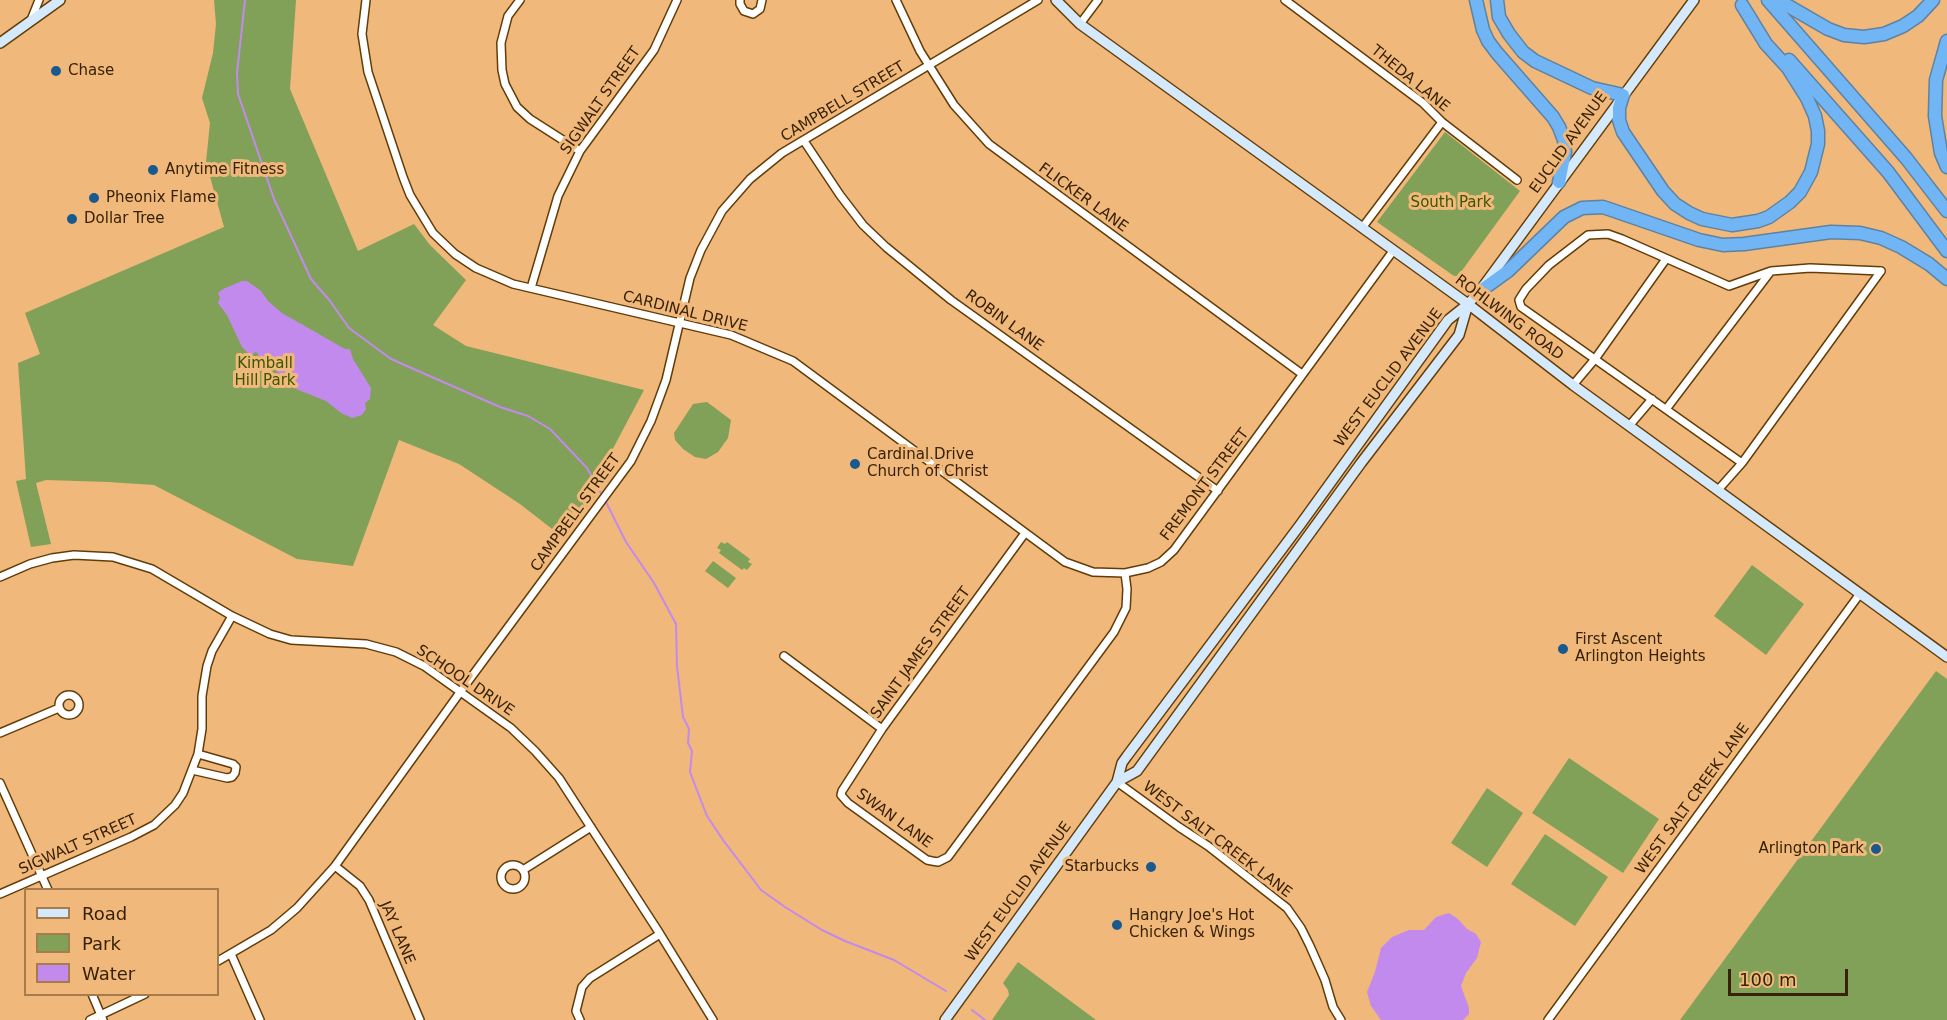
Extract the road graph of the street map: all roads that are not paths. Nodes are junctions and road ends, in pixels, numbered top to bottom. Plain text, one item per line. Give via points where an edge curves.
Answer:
1 (39, 0) edge
2 (60, 0) edge
3 (366, 0) edge
4 (520, 0) edge
5 (677, 0) edge
6 (741, 0) edge
7 (762, 0) edge
8 (896, 0) edge
9 (1038, 0) edge
10 (1056, 0) edge
11 (1098, 0) edge
12 (1285, 0) edge
13 (1476, 0) edge
14 (1497, 0) edge
15 (1768, 0) edge
16 (1778, 0) edge
17 (1933, 0) edge
18 (1693, 1) edge
19 (1739, 3) edge
20 (31, 20) junction
21 (1080, 24) junction
22 (1947, 41) edge
23 (0, 43) edge
24 (930, 67) junction
25 (1623, 95) junction
26 (1442, 122) junction
27 (804, 141) junction
28 (580, 151) junction
29 (1947, 166) edge
30 (1517, 180) dead end
31 (1559, 182) junction
32 (1947, 211) edge
33 (1362, 228) junction
34 (1393, 251) junction
35 (1947, 251) edge
36 (1666, 259) junction
37 (1771, 271) junction
38 (1947, 279) edge
39 (531, 288) junction
40 (1479, 292) junction
41 (1468, 304) junction
42 (680, 323) junction
43 (1595, 359) junction
44 (1302, 374) junction
45 (1573, 385) junction
46 (1652, 399) junction
47 (1666, 408) junction
48 (1629, 426) junction
49 (1742, 463) junction
50 (1718, 490) junction
51 (1218, 491) junction
52 (1025, 534) junction
53 (1125, 573) junction
54 (0, 577) edge
55 (1859, 595) junction
56 (232, 616) junction
57 (784, 656) dead end
58 (1947, 657) edge
59 (461, 691) junction
60 (59, 708) dead end
61 (882, 729) junction
62 (0, 733) edge
63 (198, 754) junction
64 (192, 770) junction
65 (1117, 782) junction
66 (0, 783) edge
67 (842, 791) joint
68 (591, 827) junction
69 (335, 866) junction
70 (523, 870) dead end
71 (42, 876) junction
72 (47, 888) edge
73 (0, 894) edge
74 (660, 934) junction
75 (231, 954) junction
76 (219, 960) edge
77 (93, 996) edge
78 (141, 996) edge
79 (102, 1017) edge
80 (90, 1020) edge
81 (260, 1020) edge
82 (420, 1020) edge
83 (580, 1020) edge
84 (713, 1020) edge
85 (945, 1020) edge
86 (1341, 1020) edge
87 (1548, 1020) edge

1 - 20 street
2 - 20 main road
3 - 39 street, CARDINAL DRIVE via 362,34 368,72 403,177 419,211 455,254 496,278
4 - 28 street via 508,16 501,43 505,84 517,107 530,119
5 - 28 street, SIGWALT STREET via 647,60
6 - 7 street via 744,11 753,14 760,9
8 - 24 street, FLICKER LANE
9 - 24 street, CAMPBELL STREET
10 - 21 main road, ROHLWING ROAD
11 - 21 street
12 - 26 street, THEDA LANE via 1423,103
13 - 31 highway via 1488,41 1559,127 1565,152
14 - 25 highway via 1499,17 1523,52 1592,88
15 - 32 highway via 1906,158
16 - 17 highway via 1828,29 1864,37 1904,26
18 - 25 main road, EUCLID AVENUE
19 - 25 highway via 1807,98 1818,131 1811,172 1800,192 1780,210 1758,221 1732,225 1702,219 1683,209 1663,191 1623,132 1619,120
19 - 35 highway via 1888,172
20 - 23 main road
21 - 33 main road, ROHLWING ROAD
22 - 29 highway via 1936,80 1935,116
24 - 27 street, CAMPBELL STREET
24 - 44 street, FLICKER LANE via 965,119 996,150
25 - 31 main road, EUCLID AVENUE
26 - 30 street, THEDA LANE
26 - 33 street
27 - 42 street, CAMPBELL STREET via 750,179 722,211 690,278
27 - 51 street, ROBIN LANE via 857,218 886,247 951,300
28 - 39 street, SIGWALT STREET via 551,215
31 - 40 main road, EUCLID AVENUE
33 - 34 main road, ROHLWING ROAD
34 - 41 main road, ROHLWING ROAD
34 - 44 street, FREMONT STREET
36 - 37 street via 1730,286
36 - 43 street
36 - 43 street via 1608,234 1588,235 1526,289 1519,300 1521,307
37 - 47 street
37 - 49 street via 1881,271
38 - 40 highway via 1901,247 1860,233 1831,232 1723,245 1603,207 1582,208 1564,218 1508,271
39 - 42 street, CARDINAL DRIVE
40 - 41 main road, EUCLID AVENUE
41 - 45 main road, ROHLWING ROAD
41 - 65 main road, WEST EUCLID AVENUE via 1448,320 1127,756
41 - 65 main road, WEST EUCLID AVENUE via 1459,335 1137,771
42 - 52 street, CARDINAL DRIVE via 731,335 793,361
42 - 59 street, CAMPBELL STREET via 666,380 632,461
43 - 45 street
43 - 46 street
44 - 51 street, FREMONT STREET
45 - 48 main road, ROHLWING ROAD
46 - 47 street
46 - 48 street
47 - 49 street
48 - 50 main road, ROHLWING ROAD
49 - 50 street
50 - 55 main road, ROHLWING ROAD
51 - 53 street, FREMONT STREET via 1161,562
52 - 53 street, CARDINAL DRIVE via 1065,562 1093,572
52 - 61 street, SAINT JAMES STREET
53 - 67 street, SWAN LANE via 1127,600 1119,625 948,857 938,862 927,860 848,803
54 - 56 street, SCHOOL DRIVE via 52,558 113,557 152,569
55 - 58 main road, ROHLWING ROAD
55 - 87 street, WEST SALT CREEK LANE
56 - 59 street, SCHOOL DRIVE via 291,640 366,644 396,652
56 - 63 street, SIGWALT STREET via 207,666
57 - 61 street
59 - 68 street, SCHOOL DRIVE via 535,751 560,778
59 - 69 street, CAMPBELL STREET
60 - 62 street
61 - 67 street, SAINT JAMES STREET
63 - 64 street, SIGWALT STREET
63 - 64 street via 233,764 235,772 227,778
64 - 71 street, SIGWALT STREET via 176,805 154,825
65 - 85 main road, WEST EUCLID AVENUE
65 - 86 street, WEST SALT CREEK LANE via 1287,908 1310,946
66 - 71 street
68 - 70 street
68 - 74 street, SCHOOL DRIVE
69 - 75 street, CAMPBELL STREET via 297,908 271,930
69 - 82 street, JAY LANE via 360,886 369,900
71 - 72 street
71 - 73 street, SIGWALT STREET
74 - 83 street via 590,978 582,987 576,1011
74 - 84 street, SCHOOL DRIVE
75 - 76 street, CAMPBELL STREET
75 - 81 street
77 - 79 street
78 - 79 street
79 - 80 street

